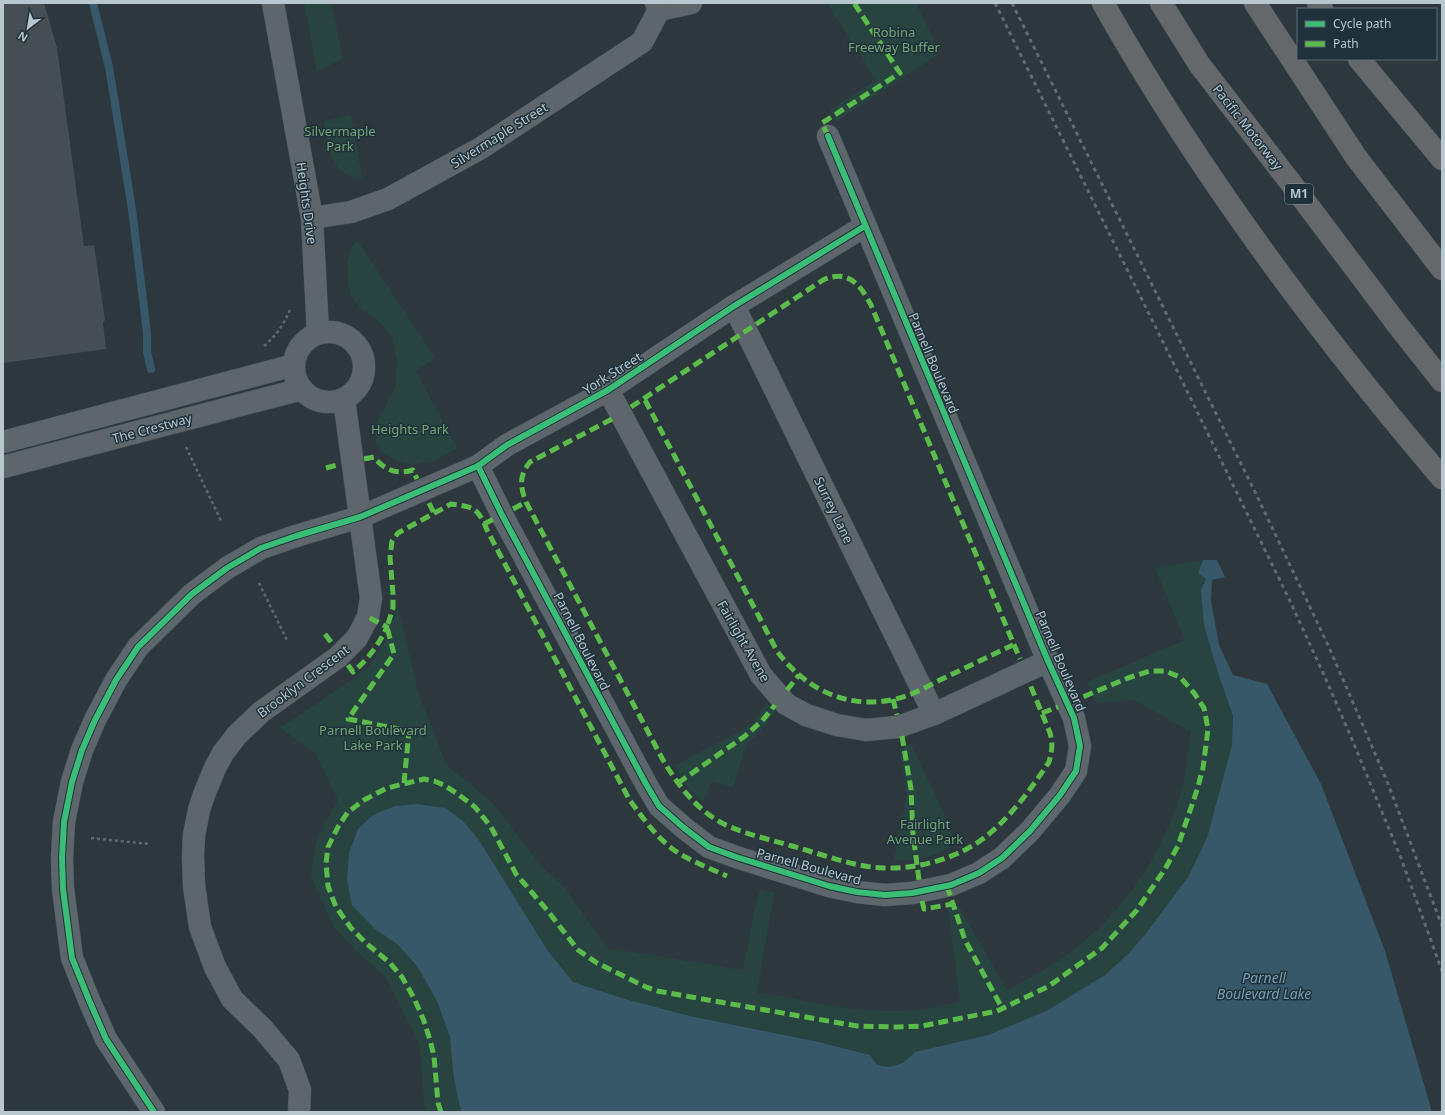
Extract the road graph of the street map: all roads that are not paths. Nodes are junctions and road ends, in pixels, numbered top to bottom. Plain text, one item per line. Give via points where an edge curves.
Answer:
1 (273, 3) edge
2 (692, 3) edge
3 (1103, 3) edge
4 (1161, 3) edge
5 (1255, 3) edge
6 (657, 7) edge
7 (1360, 60) edge
8 (828, 136) dead end
9 (1442, 159) edge
10 (312, 218) junction
11 (865, 226) junction
12 (1442, 269) edge
13 (734, 306) junction
14 (318, 333) junction
15 (294, 365) junction
16 (1442, 381) edge
17 (302, 388) junction
18 (608, 390) junction
19 (344, 399) junction
20 (3, 442) edge
21 (478, 466) junction
22 (3, 467) edge
23 (1442, 478) edge
24 (360, 517) junction
25 (1048, 661) junction
26 (934, 714) junction
27 (154, 1112) edge
28 (299, 1112) edge

1 - 10 street, Heights Drive
2 - 6 street, Silvermaple Street
3 - 23 highway via 1134,58 1187,141 1266,255 1338,351
4 - 16 highway, Pacific Motorway / M1 via 1199,64
5 - 12 highway via 1356,157
6 - 10 street, Silvermaple Street via 642,42 481,148 388,199 351,212
7 - 9 highway
8 - 11 street, Parnell Boulevard
10 - 14 street, Heights Drive
11 - 13 street, York Street
11 - 25 street, Parnell Boulevard
13 - 18 street, York Street
13 - 26 street, Surrey Lane
14 - 15 street via 306,340 297,351
14 - 19 street via 330,331 351,339 364,359 361,382 354,392
15 - 17 street via 296,378
15 - 20 street, The Crestway
17 - 19 street via 310,396 321,401 333,402
17 - 22 street, The Crestway
18 - 21 street, York Street via 507,445
18 - 26 street, Fairlight Avene via 757,668 786,704 806,715 837,725 866,730 898,727
19 - 24 street, Brooklyn Crescent
21 - 24 street, York Street
21 - 25 street, Parnell Boulevard via 612,722 659,806 709,847 736,857 829,886 885,895 951,886 979,873 1002,858 1030,831 1060,795 1076,770 1080,746 1074,718
24 - 27 street, York Street via 261,548 227,568 192,594 138,647 116,680 82,750 64,822 63,889 72,958 106,1039
24 - 28 street, Brooklyn Crescent via 371,598 368,618 358,638 338,657 260,712 237,735 215,768 199,810 194,835 194,885 200,927 212,961 232,999 264,1029 289,1060 300,1090
25 - 26 street, Fairlight Avene

